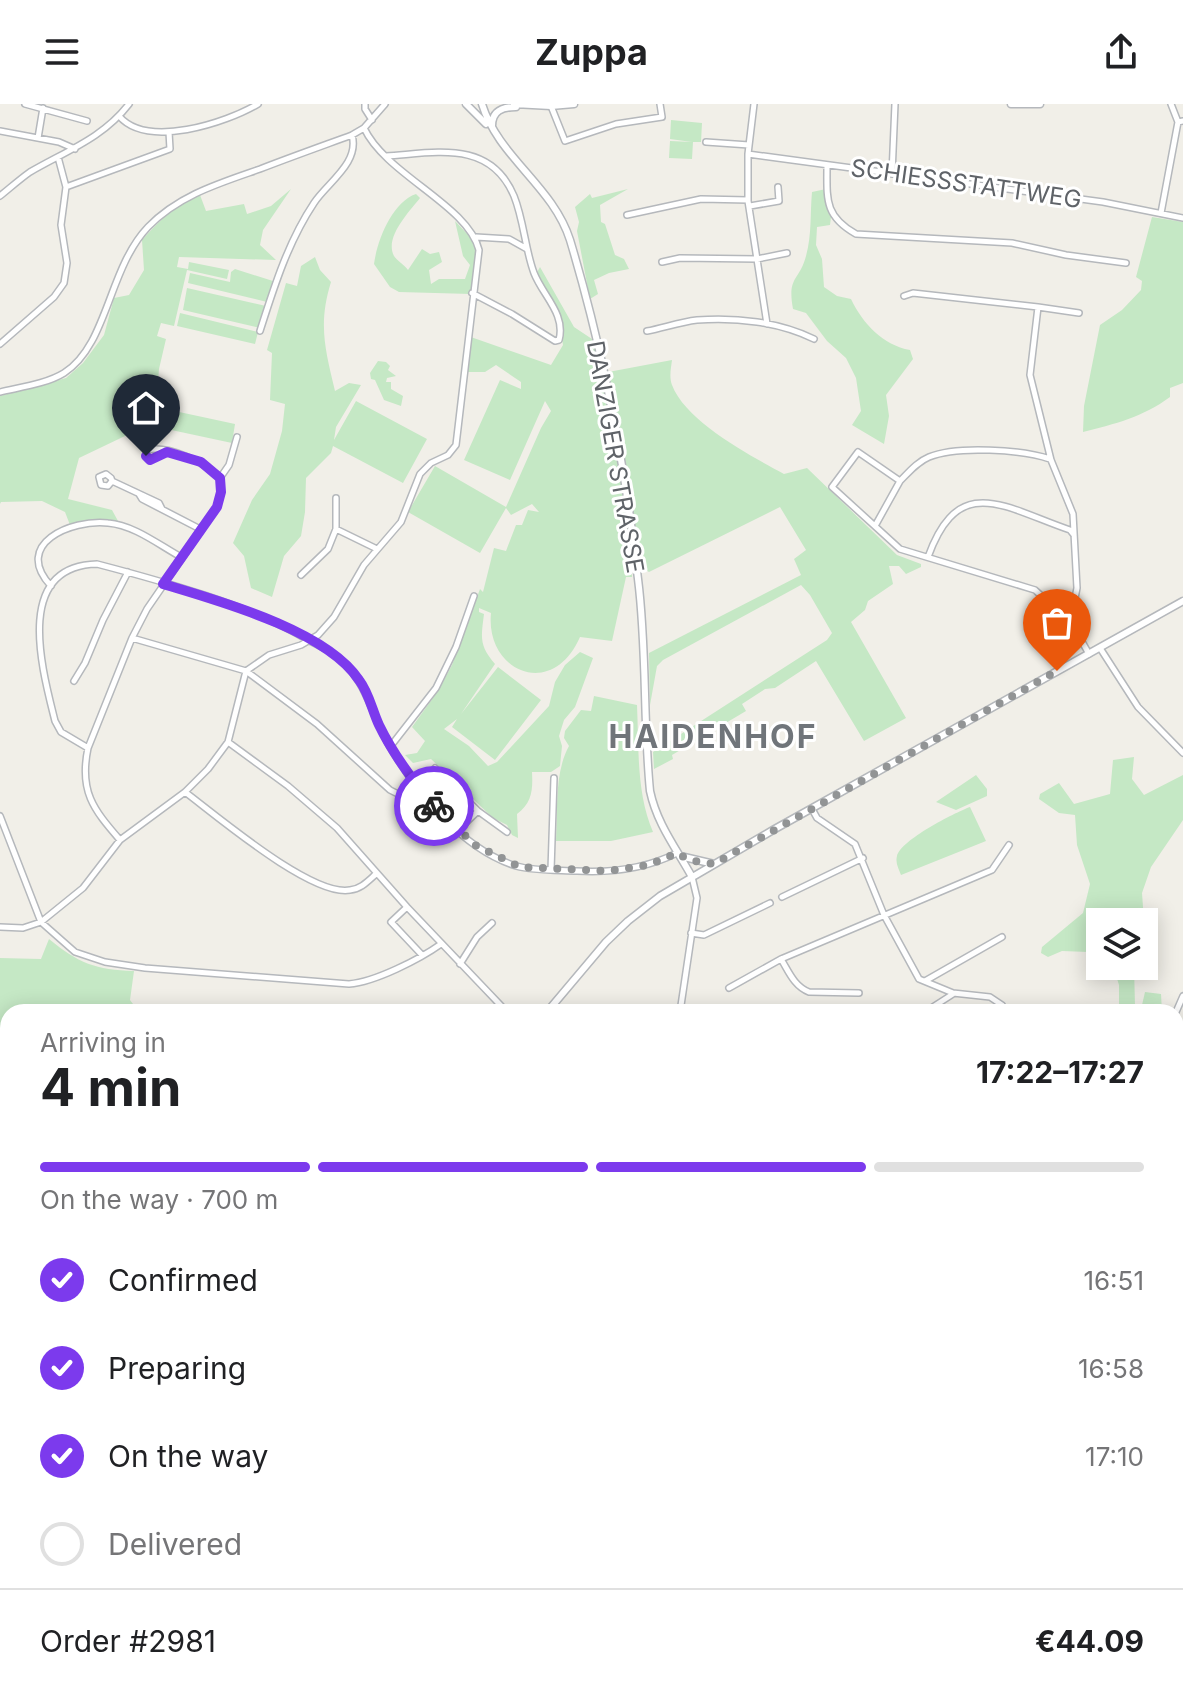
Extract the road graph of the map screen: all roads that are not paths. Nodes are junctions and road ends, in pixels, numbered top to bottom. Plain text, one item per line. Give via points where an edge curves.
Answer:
1 (25, 104) edge
2 (129, 104) edge
3 (365, 104) edge
4 (385, 104) edge
5 (466, 104) edge
6 (482, 104) edge
7 (514, 104) edge
8 (574, 104) edge
9 (660, 104) edge
10 (754, 104) edge
11 (895, 104) edge
12 (1011, 104) edge
13 (1040, 104) edge
14 (1171, 104) edge
15 (254, 105) edge
16 (529, 106) edge
17 (551, 106) junction
18 (43, 108) junction
19 (119, 116) junction
20 (372, 120) junction
21 (87, 121) dead end
22 (1181, 122) edge
23 (364, 128) junction
24 (492, 130) junction
25 (0, 131) edge
26 (169, 132) junction
27 (352, 135) junction
28 (38, 138) junction
29 (706, 142) dead end
30 (749, 145) junction
31 (75, 149) junction
32 (748, 154) junction
33 (385, 156) junction
34 (58, 157) junction
35 (827, 165) junction
36 (892, 174) junction
37 (66, 187) junction
38 (778, 187) dead end
39 (0, 196) edge
40 (749, 204) junction
41 (1161, 213) junction
42 (627, 215) dead end
43 (1183, 218) edge
44 (476, 237) junction
45 (527, 249) junction
46 (787, 253) dead end
47 (757, 259) junction
48 (662, 262) dead end
49 (1126, 263) dead end
50 (472, 293) junction
51 (904, 296) dead end
52 (1038, 307) junction
53 (1079, 313) dead end
54 (767, 324) junction
55 (260, 331) dead end
56 (647, 331) dead end
57 (814, 339) dead end
58 (0, 344) edge
59 (0, 392) edge
60 (237, 437) dead end
61 (167, 452) dead end
62 (1051, 460) junction
63 (220, 478) junction
64 (112, 481) dead end
65 (900, 481) junction
66 (336, 498) dead end
67 (875, 526) junction
68 (200, 529) junction
69 (336, 529) junction
70 (1076, 537) junction
71 (377, 549) junction
72 (181, 557) junction
73 (928, 557) junction
74 (128, 572) junction
75 (301, 575) dead end
76 (163, 584) junction
77 (51, 586) junction
78 (474, 596) dead end
79 (1183, 601) edge
80 (1066, 617) junction
81 (132, 638) junction
82 (308, 640) junction
83 (1100, 648) junction
84 (1089, 654) junction
85 (246, 671) junction
86 (74, 681) dead end
87 (228, 742) junction
88 (390, 747) junction
89 (88, 748) junction
90 (1183, 753) edge
91 (435, 768) dead end
92 (554, 778) dead end
93 (185, 792) junction
94 (432, 805) junction
95 (812, 809) junction
96 (478, 811) junction
97 (0, 816) edge
98 (458, 830) junction
99 (507, 832) dead end
100 (120, 840) junction
101 (1009, 845) dead end
102 (678, 854) junction
103 (863, 858) junction
104 (714, 864) junction
105 (551, 870) junction
106 (376, 874) junction
107 (692, 877) junction
108 (782, 897) dead end
109 (770, 903) dead end
110 (407, 907) junction
111 (884, 915) junction
112 (41, 922) junction
113 (492, 923) dead end
114 (0, 927) edge
115 (691, 933) junction
116 (1002, 937) dead end
117 (441, 944) junction
118 (422, 955) junction
119 (781, 959) junction
120 (460, 964) junction
121 (924, 982) junction
122 (729, 988) dead end
123 (859, 993) dead end
124 (953, 993) junction
125 (496, 1004) edge
126 (554, 1004) edge
127 (681, 1004) edge
128 (937, 1004) edge
129 (1000, 1004) edge

1 - 18 street
2 - 19 street
3 - 20 street
4 - 20 street
5 - 24 street
6 - 24 street, DANZIGER STRASSE
7 - 16 street
8 - 17 street
9 - 17 street via 662,117 616,124 565,141
10 - 30 street
11 - 36 street
12 - 13 street
14 - 22 street
15 - 26 street via 215,122
16 - 17 street
16 - 24 street via 497,111
18 - 21 street
18 - 28 street
19 - 26 street via 138,130
19 - 31 street
20 - 23 street
22 - 41 street
23 - 27 street
23 - 33 street
24 - 102 street, DANZIGER STRASSE via 547,195 570,243 627,494 639,589 650,791
25 - 28 street
26 - 37 street via 170,149
27 - 55 street via 350,157 314,202 276,279
27 - 59 street via 177,203 148,226 129,251 94,338 81,357 58,376
28 - 31 street
29 - 30 street
30 - 32 street
31 - 34 street
32 - 35 street, SCHIESSSTATTWEG
32 - 40 street
33 - 44 street
33 - 45 street via 469,153 485,161 514,195
34 - 37 street
34 - 39 street
35 - 36 street, SCHIESSSTATTWEG
35 - 49 street via 831,214 856,234 1012,243
36 - 41 street, SCHIESSSTATTWEG
37 - 58 street via 61,225 67,263 64,283
38 - 40 street via 779,201
40 - 42 street via 701,199
40 - 47 street
41 - 43 street, SCHIESSSTATTWEG
44 - 45 street via 509,239
44 - 50 street
45 - 50 street via 535,276 558,315 559,340
46 - 47 street
47 - 48 street
47 - 54 street
50 - 71 street via 456,445 420,474 401,522
51 - 52 street
52 - 53 street
52 - 62 street via 1030,375
54 - 56 street via 696,320
54 - 57 street
60 - 63 street
61 - 63 street via 201,462
62 - 65 street via 1030,452 933,456
62 - 70 street via 1073,514
63 - 68 street via 217,507
64 - 68 street
65 - 67 street
65 - 67 street via 858,452 832,487
66 - 69 street
67 - 73 street via 900,549
68 - 72 street
69 - 71 street
69 - 75 street via 328,549
70 - 73 street via 1070,530 979,502 949,515
70 - 80 street via 1076,599
71 - 82 street via 334,617
72 - 76 street
72 - 77 street via 129,527 85,524 39,548 38,571
73 - 80 street via 1035,590
74 - 76 street
74 - 77 street via 84,564 70,568
74 - 86 street
76 - 81 street
76 - 82 street via 261,617
77 - 89 street via 38,636 47,691 61,732
78 - 88 street via 436,688
79 - 83 street
80 - 84 street
81 - 85 street
81 - 89 street
82 - 85 street via 269,655
82 - 88 street via 332,652 357,676
83 - 84 street
83 - 90 street via 1138,707
84 - 95 street
85 - 87 street
85 - 94 street via 317,724 390,790 424,807
87 - 93 street
87 - 106 street via 316,808
88 - 94 street
89 - 100 street via 85,784 94,810
91 - 96 street
92 - 105 street
93 - 100 street
93 - 106 street via 310,880 347,891
94 - 98 street
95 - 103 street via 855,844
95 - 104 street
96 - 98 street
96 - 99 street
97 - 112 street
98 - 105 street via 504,861
100 - 112 street via 83,888
101 - 111 street via 992,870
102 - 104 street
102 - 105 street via 632,869
102 - 107 street, DANZIGER STRASSE
103 - 108 street
103 - 111 street
104 - 107 street
106 - 110 street
107 - 115 street via 697,898
107 - 126 street via 628,921
109 - 115 street via 704,935
110 - 117 street
110 - 118 street via 391,922
111 - 119 street
111 - 121 street
112 - 114 street
112 - 118 street via 75,952 145,968 349,984
113 - 120 street
115 - 127 street
116 - 121 street
117 - 118 street
117 - 120 street
119 - 122 street
119 - 123 street via 802,989
120 - 125 street
121 - 124 street
124 - 128 street
124 - 129 street via 990,997

